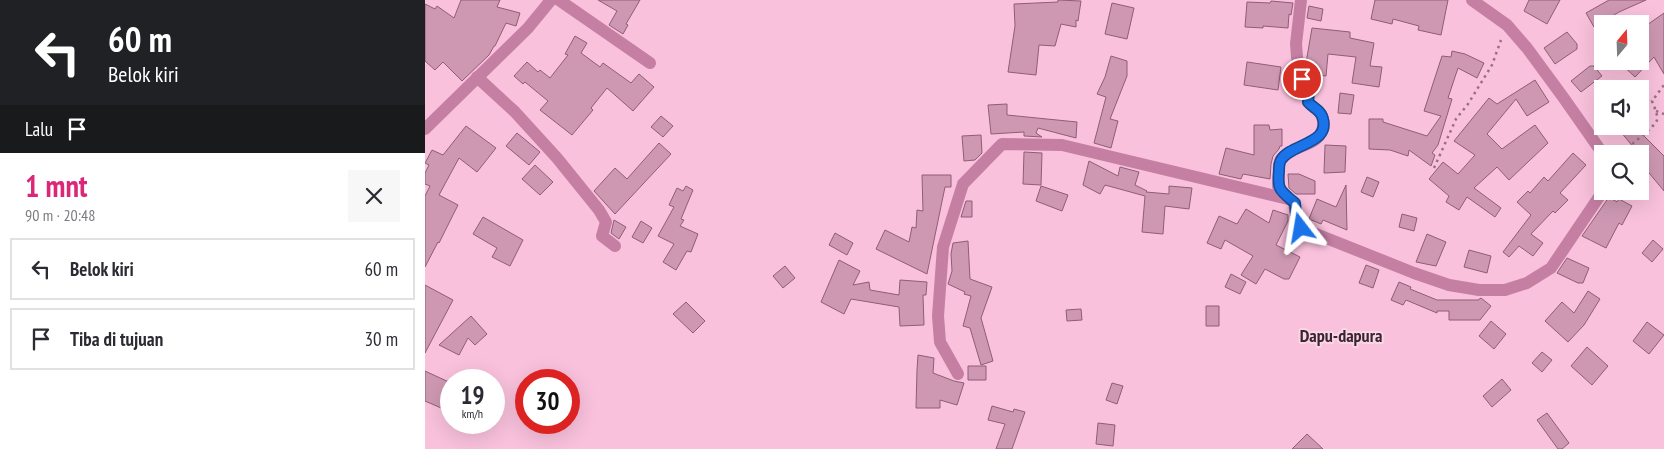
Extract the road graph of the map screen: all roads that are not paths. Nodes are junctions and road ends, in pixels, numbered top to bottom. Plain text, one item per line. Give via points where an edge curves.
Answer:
1 (551, 0) edge
2 (559, 0) edge
3 (1301, 0) edge
4 (1472, 0) edge
5 (650, 63) dead end
6 (477, 77) junction
7 (425, 128) edge
8 (1597, 145) edge
9 (1288, 198) junction
10 (1597, 200) edge
11 (615, 246) dead end
12 (958, 374) dead end

1 - 6 street via 528,28
2 - 5 street
3 - 9 street via 1296,44 1298,65 1309,90 1308,102 1321,114 1323,125 1317,138 1281,159 1278,186
4 - 8 street via 1507,24
6 - 7 street
6 - 11 street via 515,112 599,210 606,222 602,236
9 - 10 street via 1295,203 1297,223 1301,228 1414,273 1449,285 1479,290 1505,290 1527,283 1551,268
9 - 12 street via 1063,145 1002,144 963,184 943,247 938,316 940,342

